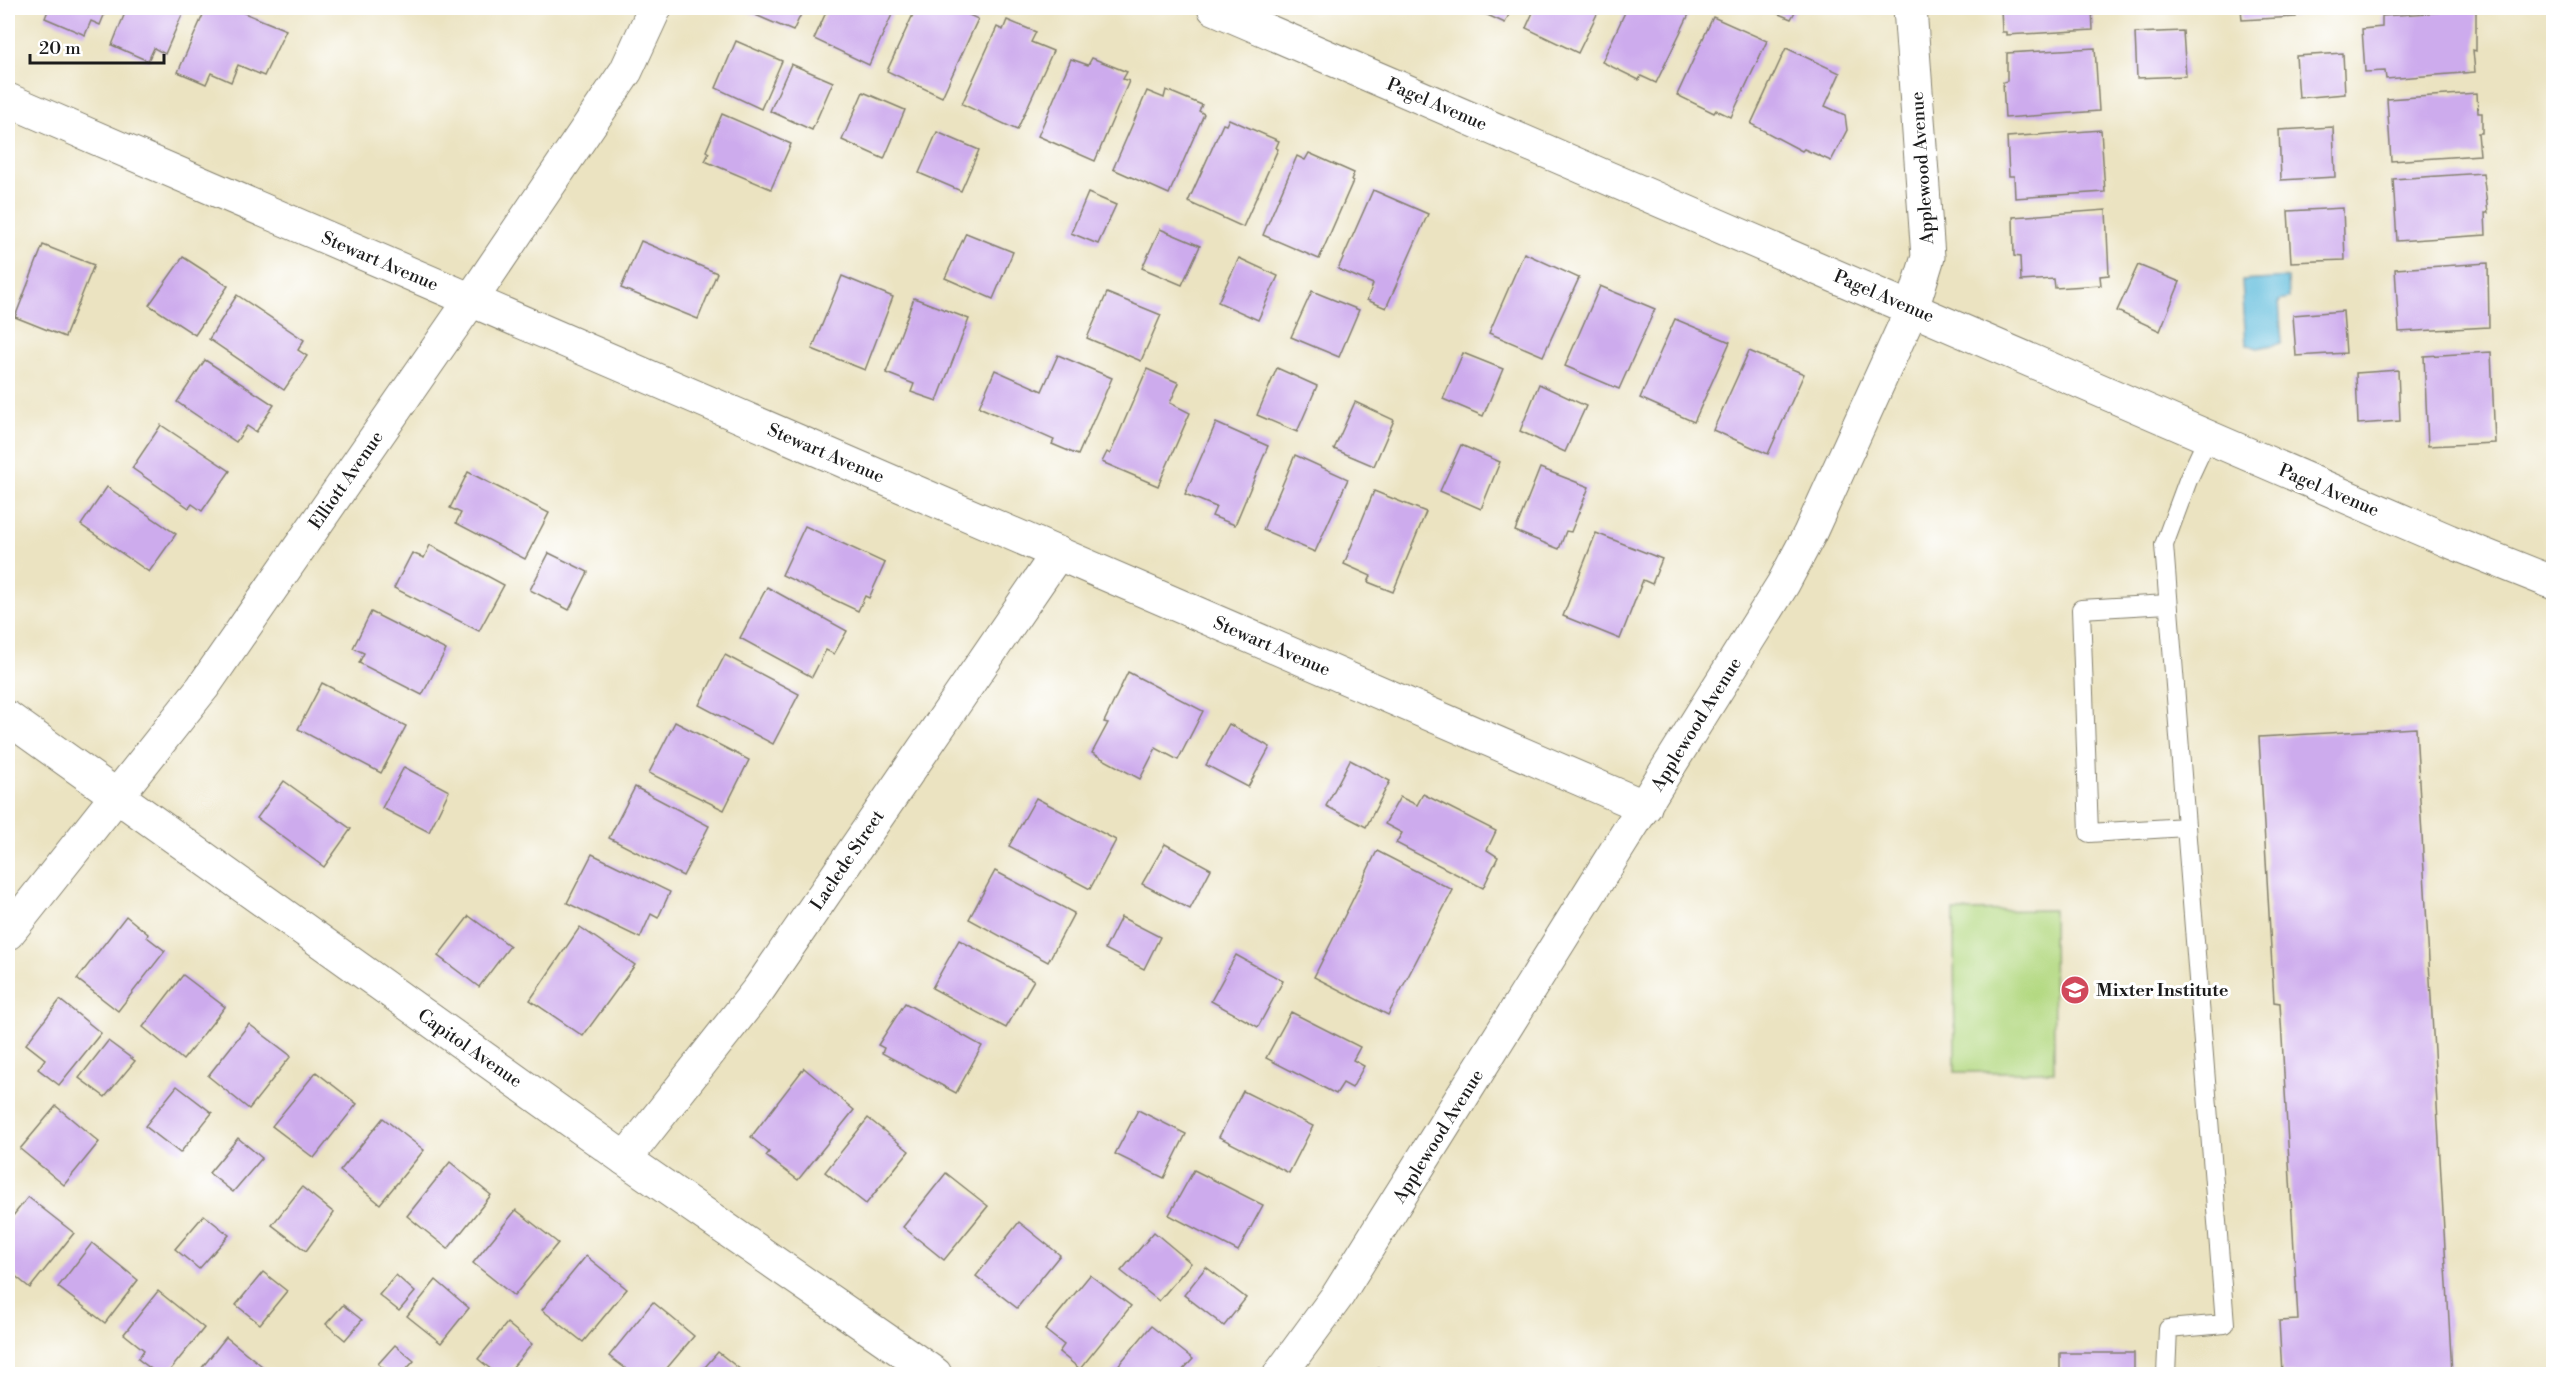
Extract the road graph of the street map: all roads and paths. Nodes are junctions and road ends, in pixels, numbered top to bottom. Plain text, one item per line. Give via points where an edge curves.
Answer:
1 (655, 8) edge
2 (1215, 8) edge
3 (1910, 8) edge
4 (8, 100) edge
5 (471, 300) junction
6 (1912, 309) junction
7 (2208, 437) junction
8 (1058, 553) junction
9 (2553, 583) edge
10 (2168, 604) junction
11 (8, 718) edge
12 (115, 796) junction
13 (1645, 807) junction
14 (2186, 827) junction
15 (8, 933) edge
16 (625, 1159) junction
17 (935, 1374) edge
18 (1280, 1374) edge
19 (2166, 1374) edge

1 - 5 street, Elliott Avenue via 626,71
2 - 6 street, Pagel Avenue
3 - 6 street, Applewood Avenue via 1928,257
4 - 5 street, Stewart Avenue
5 - 8 street, Stewart Avenue
5 - 12 street, Elliott Avenue via 203,687
6 - 7 street, Pagel Avenue
6 - 13 street, Applewood Avenue via 1809,536
7 - 9 street, Pagel Avenue
7 - 10 lane via 2164,545
8 - 13 street, Stewart Avenue
8 - 16 street, Laclede Street via 759,989
10 - 14 lane
10 - 14 lane via 2081,609 2089,833
11 - 12 street, Capitol Avenue
12 - 15 street, Elliott Avenue
12 - 16 street, Capitol Avenue
13 - 18 street, Applewood Avenue via 1338,1295
14 - 19 lane via 2225,1324 2168,1329
16 - 17 street, Capitol Avenue

